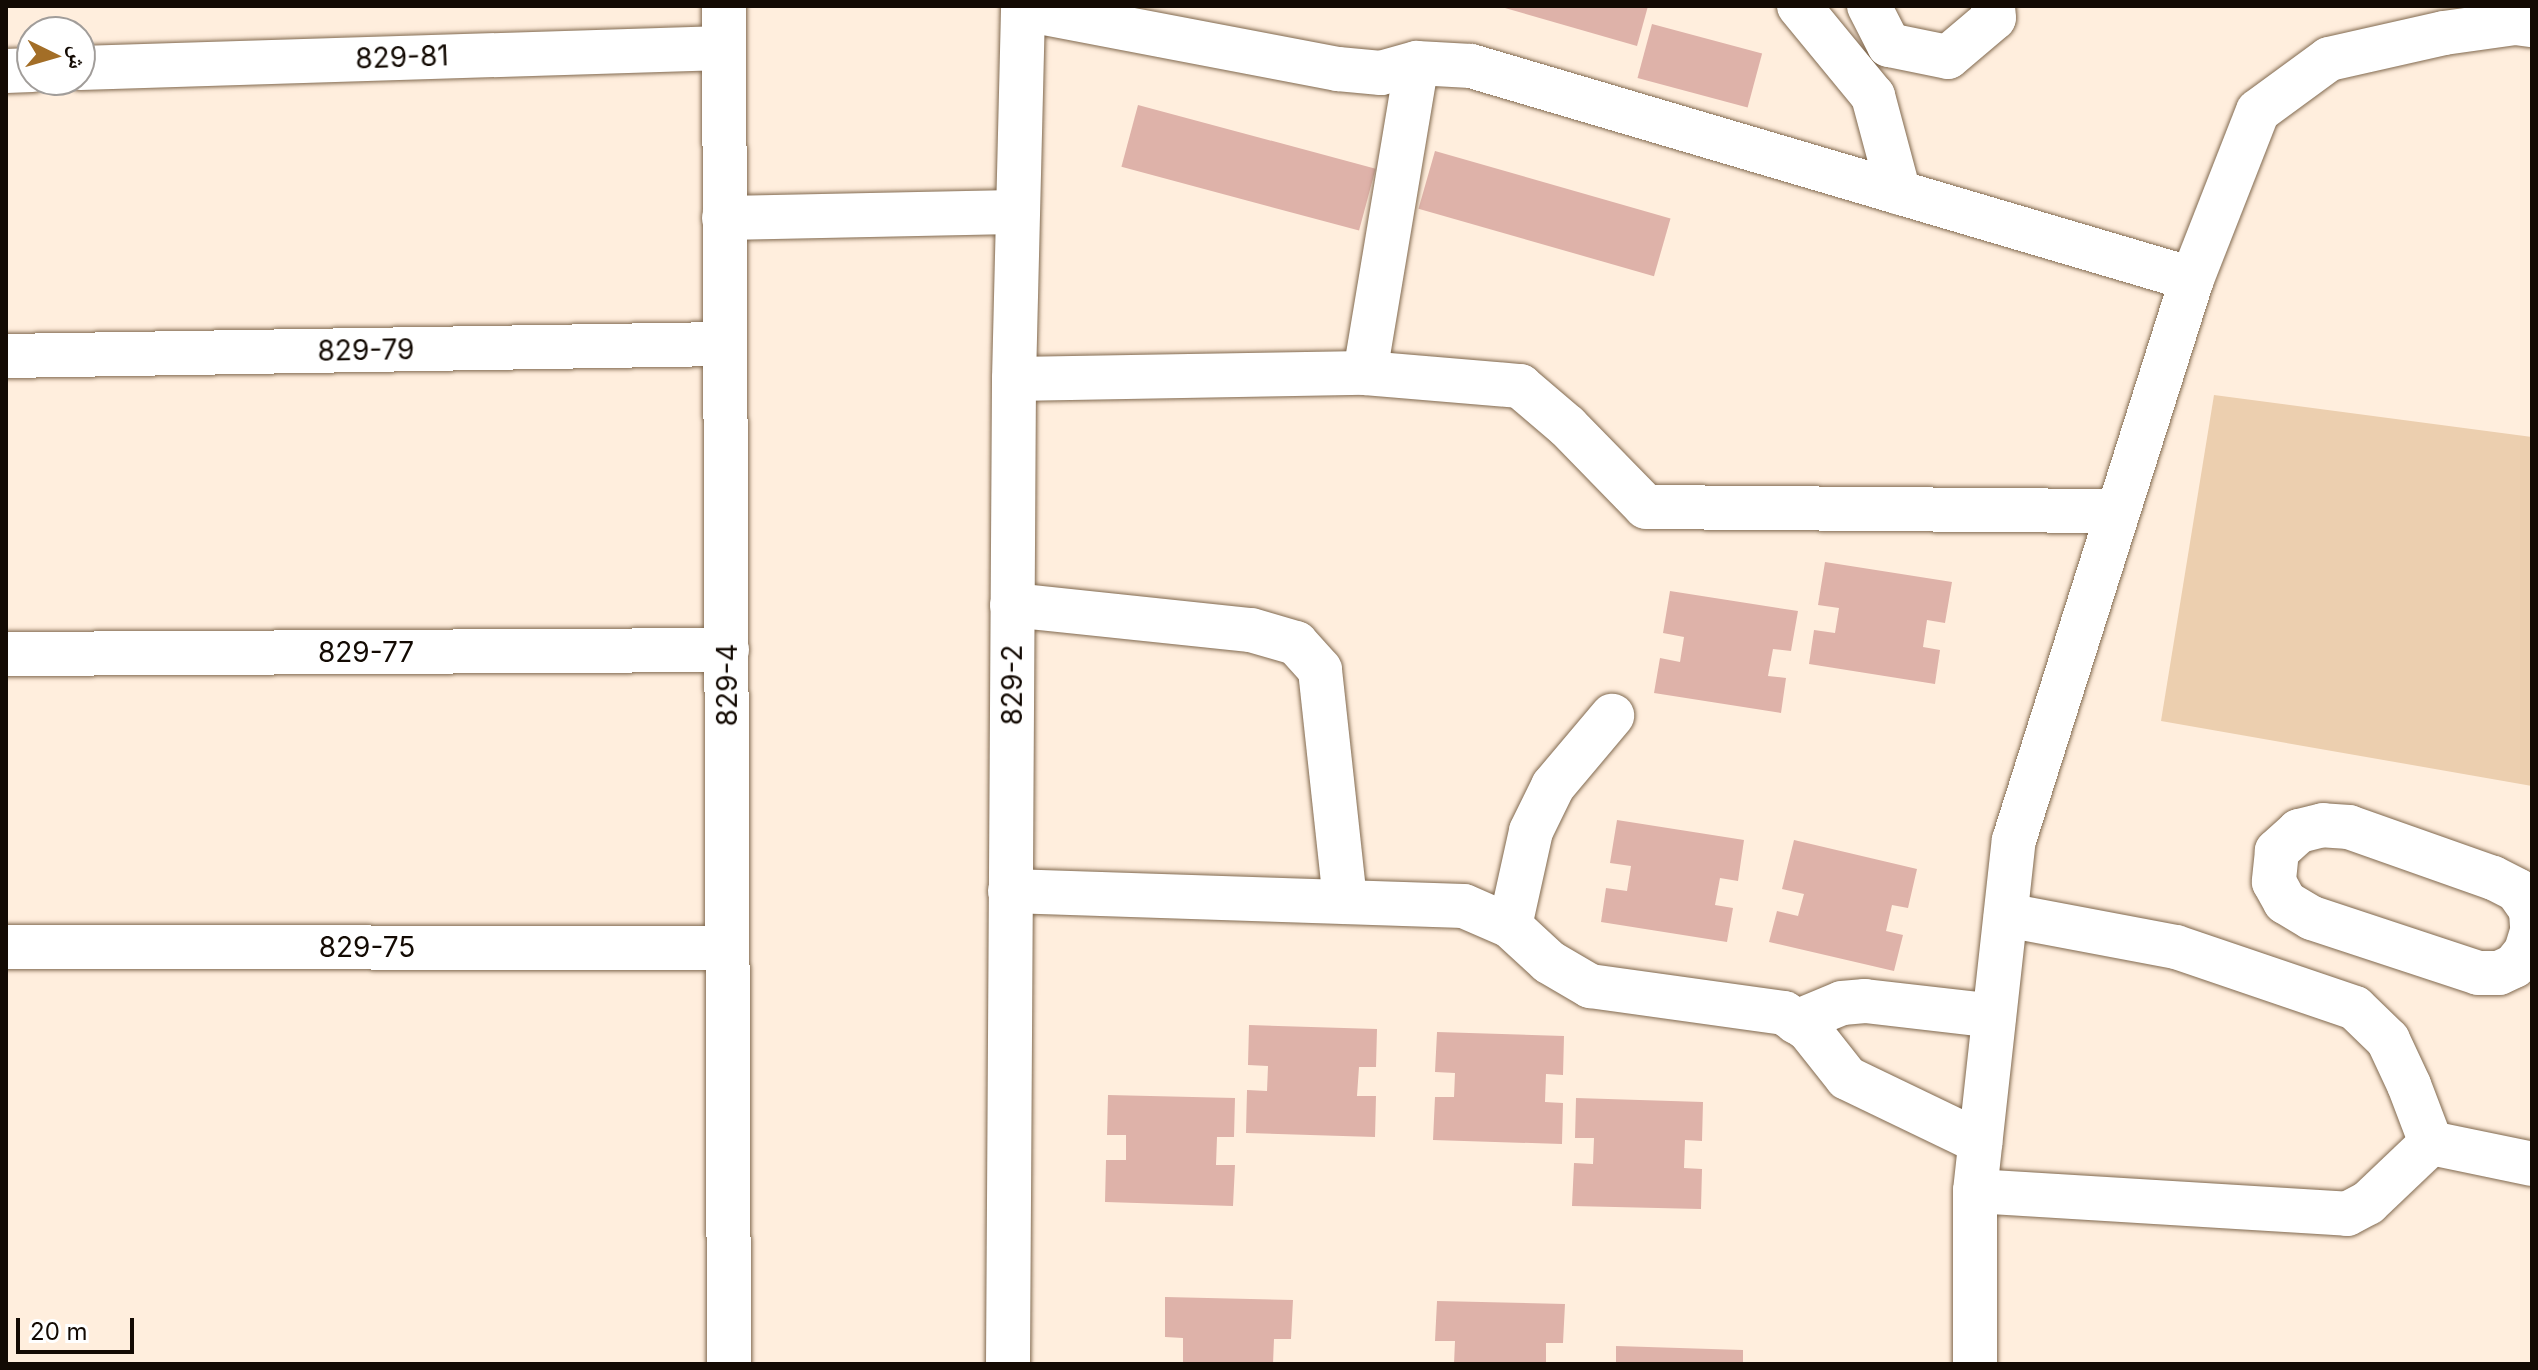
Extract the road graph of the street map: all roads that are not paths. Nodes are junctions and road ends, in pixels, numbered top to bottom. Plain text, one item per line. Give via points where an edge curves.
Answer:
1 (1799, 6) edge
2 (1869, 6) edge
3 (1993, 6) edge
4 (1023, 7) edge
5 (2532, 25) edge
6 (724, 27) edge
7 (1417, 63) junction
8 (96, 67) edge
9 (1899, 193) junction
10 (1016, 212) junction
11 (724, 218) junction
12 (2192, 279) junction
13 (725, 344) junction
14 (6, 356) edge
15 (1365, 373) junction
16 (1014, 379) junction
17 (2116, 511) junction
18 (1012, 605) junction
19 (727, 650) junction
20 (6, 654) edge
21 (1612, 716) dead end
22 (1010, 891) junction
23 (1345, 902) junction
24 (2006, 915) junction
25 (1510, 926) junction
26 (2530, 940) edge
27 (6, 947) edge
28 (727, 948) junction
29 (1994, 1016) junction
30 (1796, 1022) junction
31 (1980, 1142) junction
32 (2431, 1143) junction
33 (2532, 1164) edge
34 (1975, 1191) junction
35 (729, 1364) edge
36 (1008, 1364) edge
37 (1975, 1364) edge

1 - 9 street via 1873,96
2 - 3 street via 1889,45 1948,57 1994,18
4 - 7 street via 1338,69 1381,73
4 - 10 street, 829-2
5 - 12 street via 2444,33 2329,59 2258,111
6 - 8 street, 829-81
6 - 11 street, 829-4
7 - 9 street via 1471,66
7 - 15 street
9 - 12 street
10 - 11 street
10 - 16 street, 829-2
11 - 13 street, 829-4
12 - 17 street
13 - 14 street, 829-79
13 - 19 street, 829-4
15 - 16 street
15 - 17 street via 1520,386 1646,507
16 - 18 street, 829-2
17 - 24 street via 2014,840
18 - 22 street, 829-2
18 - 23 street via 1251,630 1296,643 1320,670
19 - 20 street, 829-77
19 - 28 street, 829-4
21 - 25 street via 1553,786 1531,831
22 - 23 street
22 - 36 street, 829-2
23 - 25 street via 1464,906
24 - 29 street
24 - 32 street via 2176,947 2355,1008 2388,1040
25 - 30 street via 1549,962 1590,986 1784,1013
26 - 26 street via 2531,910 2517,890 2349,827 2323,825 2299,831 2277,851 2274,882 2285,902 2312,918 2478,973 2499,973 2514,966
27 - 28 street, 829-75
28 - 35 street, 829-4
29 - 30 street via 1865,1001 1842,1003
29 - 31 street
30 - 31 street via 1809,1030 1847,1078
31 - 34 street
32 - 33 street
32 - 34 street via 2368,1203 2347,1214
34 - 37 street

